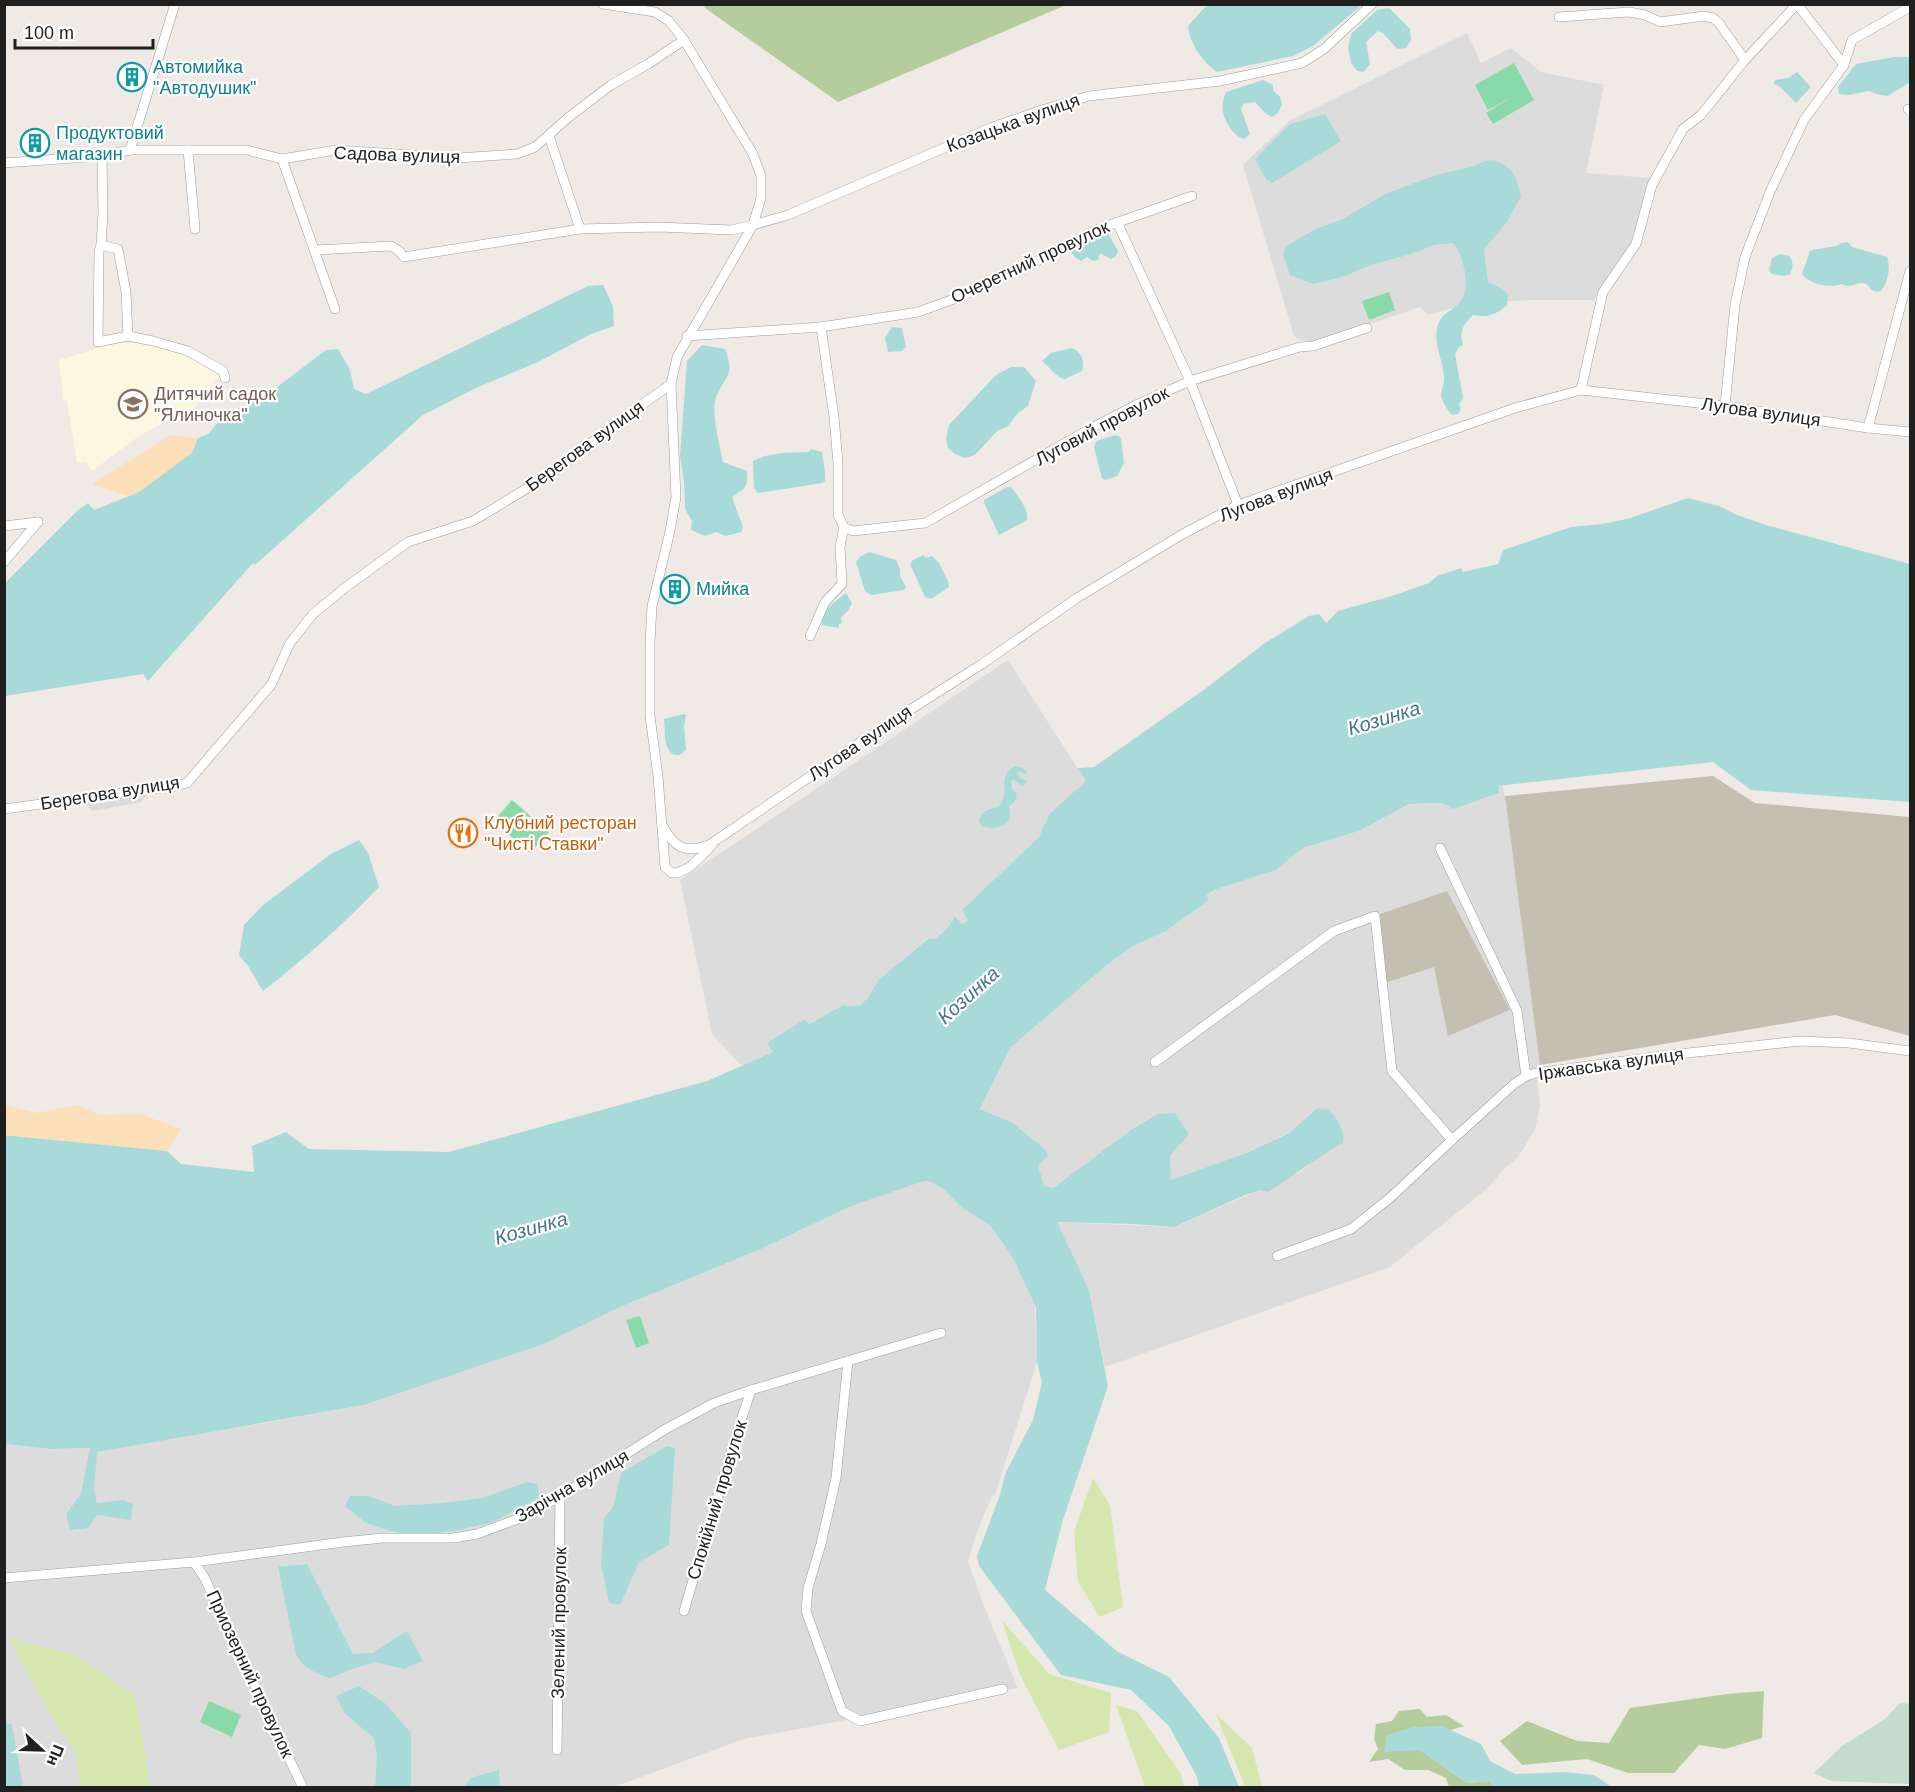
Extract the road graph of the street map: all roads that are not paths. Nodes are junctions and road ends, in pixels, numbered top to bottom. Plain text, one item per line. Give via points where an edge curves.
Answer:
1 (175, 4) edge
2 (603, 4) edge
3 (1372, 4) edge
4 (1911, 7) edge
5 (1558, 17) dead end
6 (684, 40) junction
7 (1745, 60) junction
8 (1844, 65) junction
9 (549, 136) junction
10 (130, 150) junction
11 (188, 150) junction
12 (102, 156) junction
13 (282, 159) junction
14 (4, 163) edge
15 (1192, 196) dead end
16 (1117, 222) junction
17 (753, 225) junction
18 (195, 229) dead end
19 (580, 229) junction
20 (102, 245) junction
21 (315, 250) junction
22 (1911, 271) edge
23 (336, 309) dead end
24 (821, 327) junction
25 (1367, 328) dead end
26 (128, 336) junction
27 (687, 336) junction
28 (225, 378) dead end
29 (1190, 381) junction
30 (672, 384) junction
31 (1581, 390) junction
32 (1725, 406) junction
33 (1868, 428) junction
34 (1911, 432) edge
35 (1238, 505) junction
36 (4, 526) edge
37 (844, 527) junction
38 (4, 562) edge
39 (810, 636) dead end
40 (4, 808) edge
41 (662, 825) junction
42 (717, 841) junction
43 (1440, 848) dead end
44 (1911, 1052) edge
45 (1155, 1062) dead end
46 (1526, 1076) junction
47 (1452, 1140) junction
48 (1277, 1256) dead end
49 (941, 1334) dead end
50 (848, 1361) junction
51 (751, 1390) junction
52 (560, 1496) junction
53 (194, 1562) junction
54 (4, 1578) edge
55 (684, 1611) dead end
56 (1004, 1689) dead end
57 (557, 1750) dead end
58 (303, 1788) edge

1 - 10 street
2 - 6 street via 655,12 669,21
3 - 17 street, Козацька вулиця via 1324,49 1302,63 1220,81 1089,96 993,127 788,215
4 - 8 street via 1852,40
5 - 7 street via 1629,12 1660,22 1713,18
6 - 9 street, Садова вулиця via 611,86
6 - 17 street via 753,154 761,176 761,198
7 - 8 street via 1797,4
7 - 31 street via 1701,115 1683,129 1652,185 1636,244 1603,292
8 - 32 street via 1804,120 1745,257 1735,305
9 - 13 street, Садова вулиця via 517,154 458,158 336,150
9 - 19 street
10 - 11 street, Садова вулиця
10 - 12 street, Садова вулиця
11 - 13 street, Садова вулиця via 247,150
11 - 18 street
12 - 14 street, Садова вулиця
12 - 20 street
13 - 21 street
15 - 16 street, Очеретний провулок
16 - 24 street, Очеретний провулок via 1016,272 918,312
16 - 29 street
17 - 19 street, Козацька вулиця via 732,230
17 - 27 street
19 - 21 street, Козацька вулиця via 404,257 391,246
20 - 26 street via 118,249 126,292
20 - 26 street via 98,342
21 - 23 street
22 - 33 street
24 - 27 street, Очеретний провулок
24 - 37 street via 835,428 838,515
25 - 29 street, Луговий провулок
26 - 28 street via 188,351 223,370
27 - 30 street via 676,357
29 - 35 street
29 - 37 street, Луговий провулок via 1088,430 925,523 853,531
30 - 40 street, Берегова вулиця via 554,472 472,521 408,542 313,614 290,643 271,685 187,783
30 - 41 street via 676,497 652,606 651,642 650,716
31 - 32 street, Лугова вулиця
31 - 35 street, Лугова вулиця via 1515,408
32 - 33 street, Лугова вулиця
33 - 34 street, Лугова вулиця
35 - 42 street, Лугова вулиця via 1077,598
36 - 38 street via 38,522
37 - 39 street via 840,547 842,584 825,602
41 - 42 street, Лугова вулиця via 671,840 684,848 696,849
41 - 42 street via 664,863 672,873 691,867
43 - 46 street via 1517,1011
44 - 46 street, Іржавська вулиця via 1800,1041
45 - 47 street via 1334,931 1374,916 1392,1071
46 - 47 street, Іржавська вулиця
47 - 48 street, Іржавська вулиця via 1351,1229
49 - 50 street, Зарічна вулиця
50 - 51 street, Зарічна вулиця
50 - 56 street via 836,1478 808,1588 806,1611 842,1711 860,1721
51 - 52 street, Зарічна вулиця via 714,1403 664,1430
51 - 55 street, Спокійний провулок
52 - 53 street, Зарічна вулиця via 494,1529 453,1538 382,1538
52 - 57 street, Зелений провулок
53 - 54 street, Зарічна вулиця
53 - 58 street, Приозерний провулок

